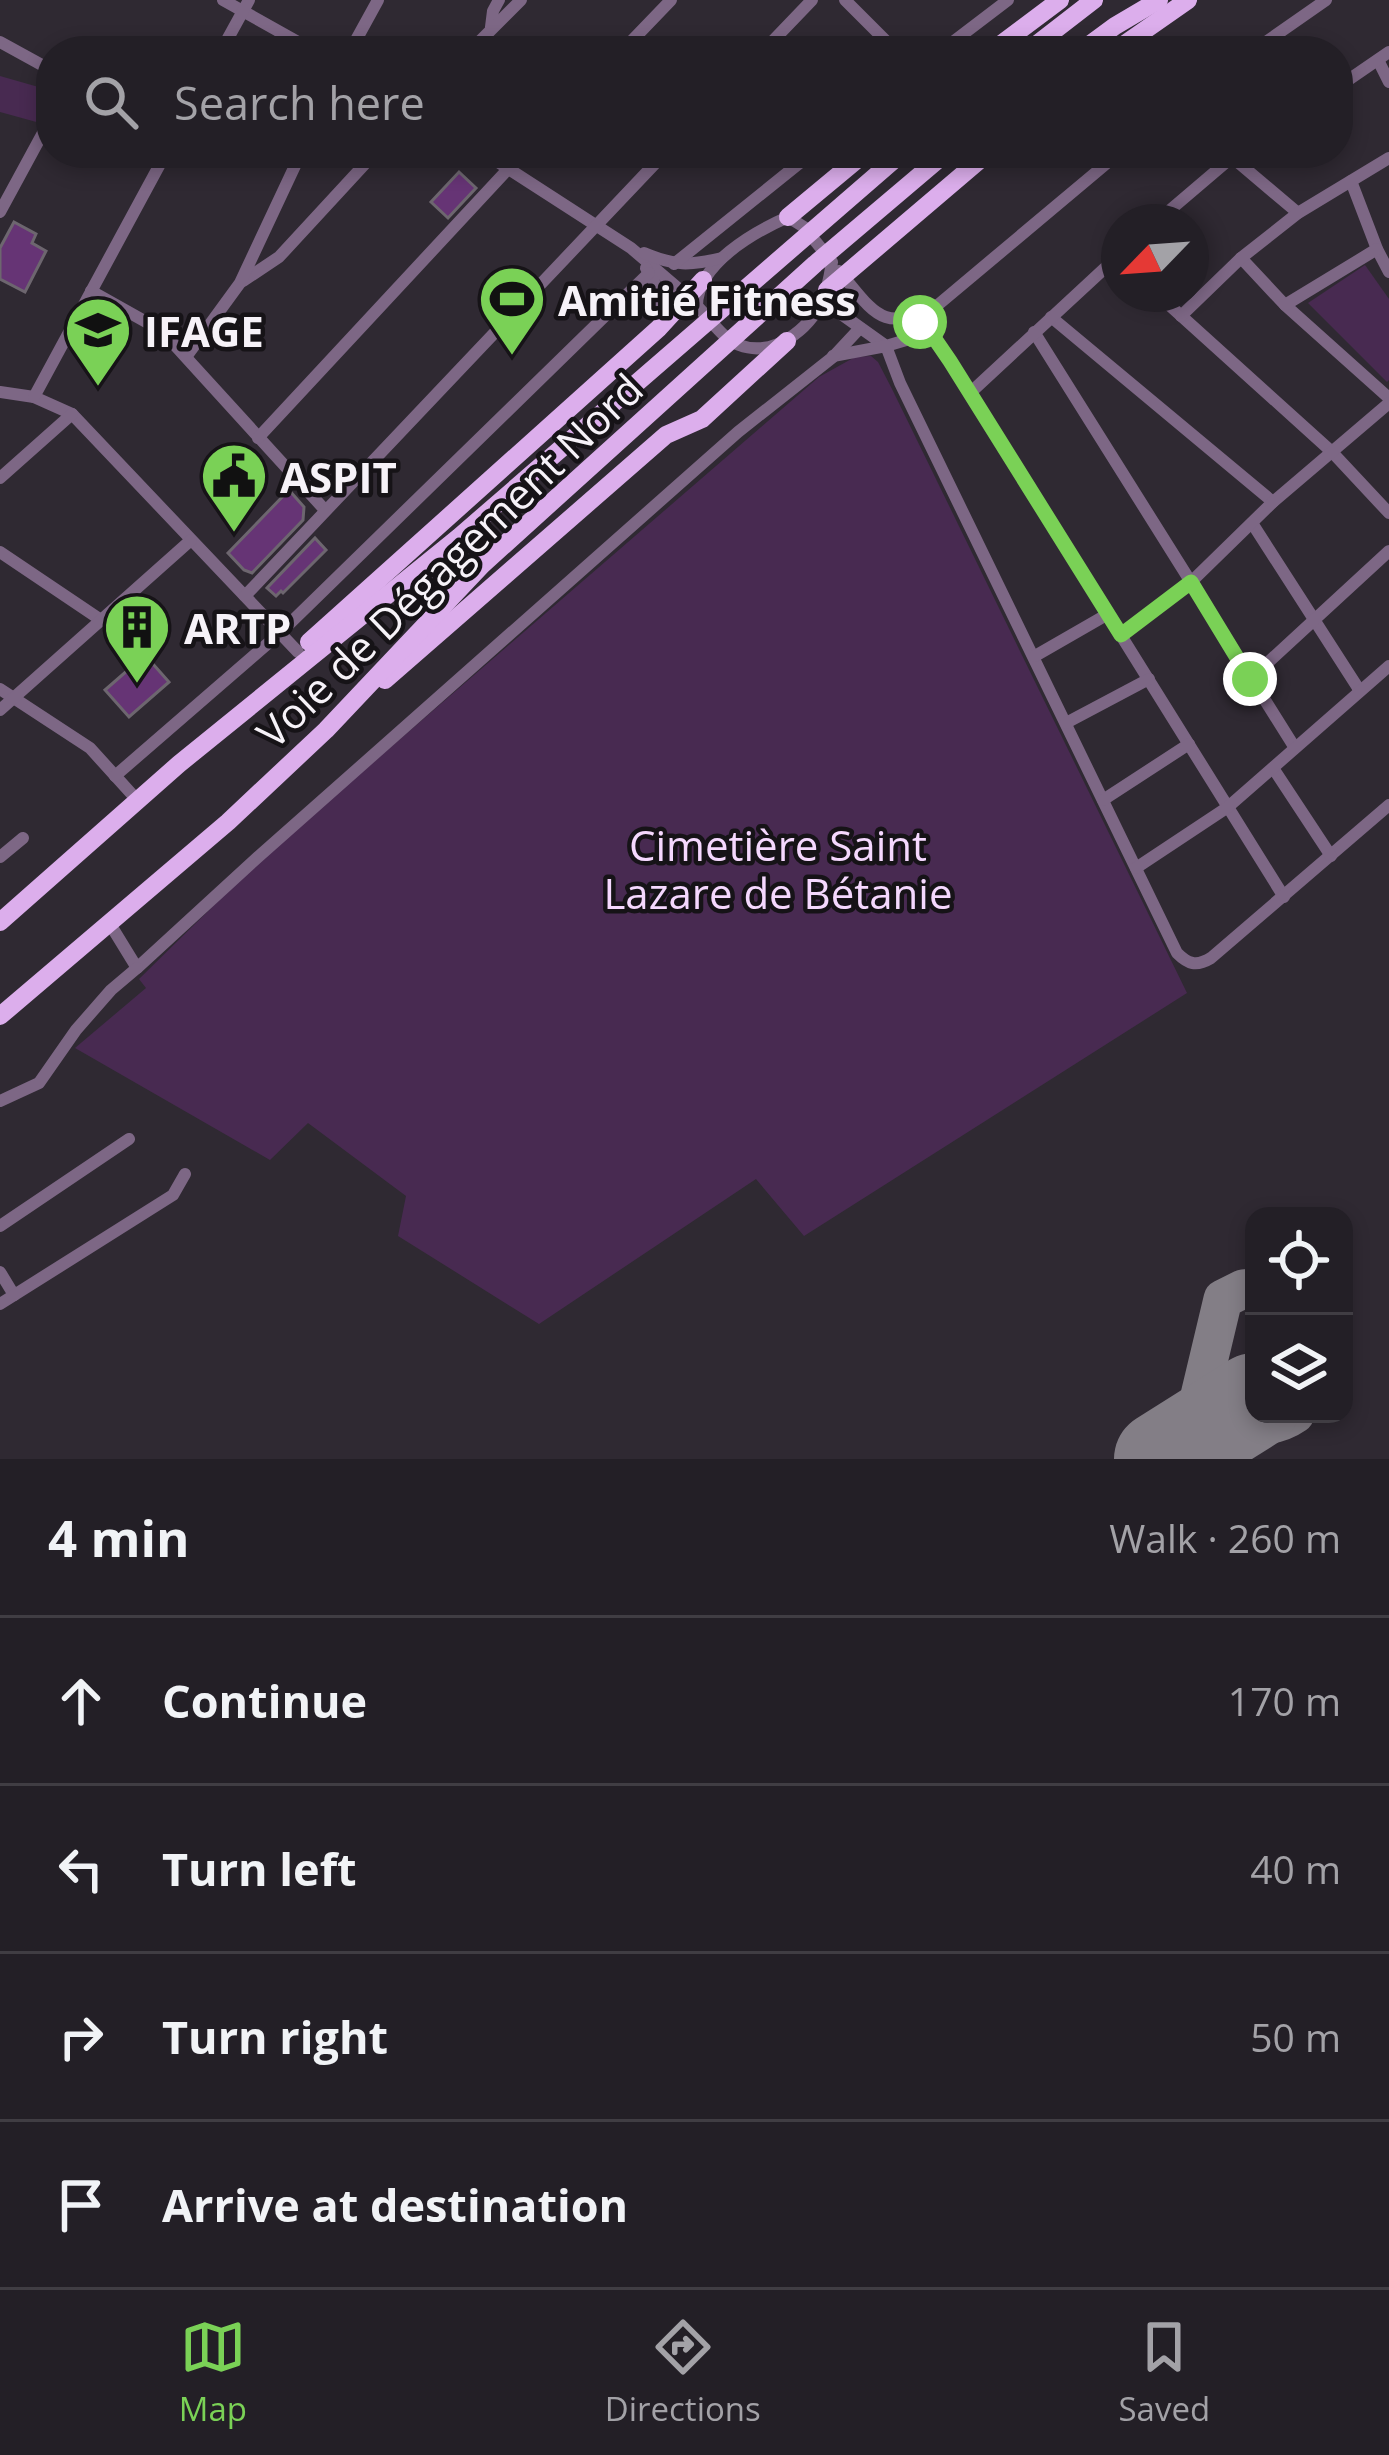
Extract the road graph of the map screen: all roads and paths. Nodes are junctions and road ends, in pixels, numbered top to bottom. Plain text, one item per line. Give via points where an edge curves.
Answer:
1 (223, 0) edge
2 (378, 0) edge
3 (499, 0) edge
4 (520, 0) edge
5 (671, 0) edge
6 (845, 0) edge
7 (1008, 0) edge
8 (1060, 0) edge
9 (1094, 0) edge
10 (1159, 0) edge
11 (1188, 0) edge
12 (1326, 0) edge
13 (810, 1) edge
14 (246, 5) edge
15 (490, 29) junction
16 (229, 36) edge
17 (292, 36) edge
18 (358, 36) edge
19 (484, 36) edge
20 (636, 36) edge
21 (777, 36) edge
22 (881, 36) edge
23 (961, 36) edge
24 (1012, 36) edge
25 (1047, 36) edge
26 (1101, 36) edge
27 (1136, 36) edge
28 (1274, 36) edge
29 (0, 42) edge
30 (1384, 56) edge
31 (36, 62) edge
32 (1353, 77) edge
33 (1389, 82) edge
34 (36, 146) edge
35 (1389, 158) edge
36 (158, 168) edge
37 (294, 168) edge
38 (361, 168) edge
39 (508, 168) joint
40 (651, 168) edge
41 (793, 168) edge
42 (847, 168) edge
43 (885, 168) edge
44 (928, 168) edge
45 (969, 168) edge
46 (1101, 168) edge
47 (1216, 168) edge
48 (1247, 168) edge
49 (1351, 181) junction
50 (1176, 204) edge
51 (0, 212) edge
52 (1298, 213) junction
53 (788, 217) junction
54 (596, 225) junction
55 (632, 248) junction
56 (1377, 249) junction
57 (723, 258) junction
58 (1241, 258) junction
59 (674, 264) junction
60 (838, 270) junction
61 (1101, 272) edge
62 (1389, 272) edge
63 (649, 273) junction
64 (703, 280) joint
65 (239, 283) junction
66 (91, 291) junction
67 (825, 296) junction
68 (692, 300) junction
69 (1285, 305) junction
70 (1177, 312) edge
71 (1181, 316) junction
72 (1051, 317) junction
73 (919, 322) junction
74 (658, 328) junction
75 (860, 328) junction
76 (1034, 332) junction
77 (787, 341) junction
78 (886, 346) junction
79 (186, 357) junction
80 (833, 357) junction
81 (0, 392) edge
82 (970, 393) junction
83 (34, 397) junction
84 (1389, 401) edge
85 (72, 414) junction
86 (258, 438) junction
87 (1332, 452) junction
88 (0, 478) edge
89 (1273, 502) junction
90 (325, 510) junction
91 (1389, 513) edge
92 (1252, 523) junction
93 (191, 540) junction
94 (1389, 551) edge
95 (0, 552) edge
96 (1191, 582) junction
97 (244, 596) junction
98 (1108, 614) junction
99 (101, 620) junction
100 (1314, 622) junction
101 (280, 633) junction
102 (1121, 635) junction
103 (298, 652) junction
104 (1035, 656) junction
105 (1389, 666) edge
106 (1149, 679) junction
107 (1250, 679) junction
108 (0, 688) edge
109 (1360, 691) junction
110 (14, 698) junction
111 (0, 710) edge
112 (244, 711) junction
113 (1066, 723) junction
114 (326, 730) junction
115 (1189, 744) junction
116 (1295, 748) junction
117 (1273, 768) junction
118 (115, 776) junction
119 (1103, 800) junction
120 (138, 801) junction
121 (1389, 805) edge
122 (1228, 807) junction
123 (23, 838) dead end
124 (1331, 856) junction
125 (0, 857) edge
126 (1136, 868) junction
127 (1284, 897) junction
128 (0, 922) edge
129 (110, 924) junction
130 (137, 968) junction
131 (0, 1016) edge
132 (0, 1101) edge
133 (129, 1139) dead end
134 (185, 1174) dead end
135 (0, 1226) edge
136 (0, 1272) edge
137 (14, 1294) junction
138 (0, 1304) edge

1 - 14 street
2 - 18 street
3 - 15 street
4 - 15 street
5 - 20 street
6 - 22 street
7 - 23 street
8 - 24 highway
9 - 25 highway
10 - 26 highway
11 - 27 highway
12 - 28 street
13 - 21 street
14 - 16 street
14 - 17 street
15 - 19 street
29 - 31 street
30 - 32 street
30 - 33 street
34 - 51 street
35 - 49 street
36 - 66 street
37 - 65 street
38 - 65 street via 279,257
39 - 54 street
39 - 86 street
40 - 54 street
41 - 59 street
42 - 53 highway
43 - 112 highway, Voie de Dégagement Nord via 459,537
44 - 114 highway, Voie de Dégagement Nord via 482,565
45 - 60 highway
46 - 73 street
47 - 50 street
48 - 52 street
49 - 52 street
49 - 56 street
52 - 58 street
53 - 57 street
53 - 60 street
54 - 55 street
54 - 90 street
55 - 59 street
55 - 63 street
55 - 68 street
56 - 62 street
56 - 69 street
57 - 59 street
57 - 64 street
58 - 69 street
58 - 71 street
60 - 67 highway
60 - 73 street via 875,314
61 - 72 street
63 - 74 street via 659,293
63 - 101 street
64 - 68 highway
65 - 79 street
66 - 79 street via 148,323
66 - 83 street
67 - 75 street
67 - 77 street
68 - 74 highway
68 - 77 street via 735,344 761,349
69 - 84 street
70 - 71 street
71 - 87 street
72 - 76 street
72 - 89 street
73 - 78 street via 902,343
73 - 82 street
74 - 103 highway
75 - 78 street
75 - 80 street
76 - 82 street
76 - 96 street
77 - 114 highway via 702,419 666,435
78 - 80 street
78 - 104 street
79 - 86 street
80 - 130 street via 738,432
81 - 83 street
82 - 98 street
83 - 85 street
84 - 87 street
85 - 88 street
85 - 93 street
86 - 90 street
87 - 89 street
87 - 91 street
89 - 92 street
90 - 97 street
92 - 96 street
92 - 100 street
93 - 97 street
93 - 99 street
94 - 100 street
95 - 99 street
96 - 102 street
96 - 107 street
97 - 101 street
98 - 102 street
98 - 104 street
99 - 110 street
100 - 107 street
100 - 109 street
101 - 103 street
101 - 118 street
102 - 106 street
103 - 112 highway
104 - 113 street
105 - 109 street
106 - 113 street
106 - 115 street
107 - 116 street
108 - 110 street
109 - 116 street
110 - 111 street
110 - 118 street via 90,748
112 - 120 highway, Voie de Dégagement Nord
113 - 119 street
114 - 129 highway, Voie de Dégagement Nord
115 - 119 street
115 - 122 street
116 - 117 street
117 - 122 street
117 - 124 street
118 - 120 street
119 - 126 street
120 - 128 highway, Voie de Dégagement Nord
121 - 124 street
122 - 126 street
122 - 127 street
123 - 125 street
124 - 127 street
126 - 127 street via 1177,953 1196,964
129 - 130 street
129 - 131 highway, Voie de Dégagement Nord
130 - 132 street via 110,990 39,1083
133 - 135 street
134 - 137 street via 172,1195
136 - 137 street
137 - 138 street

